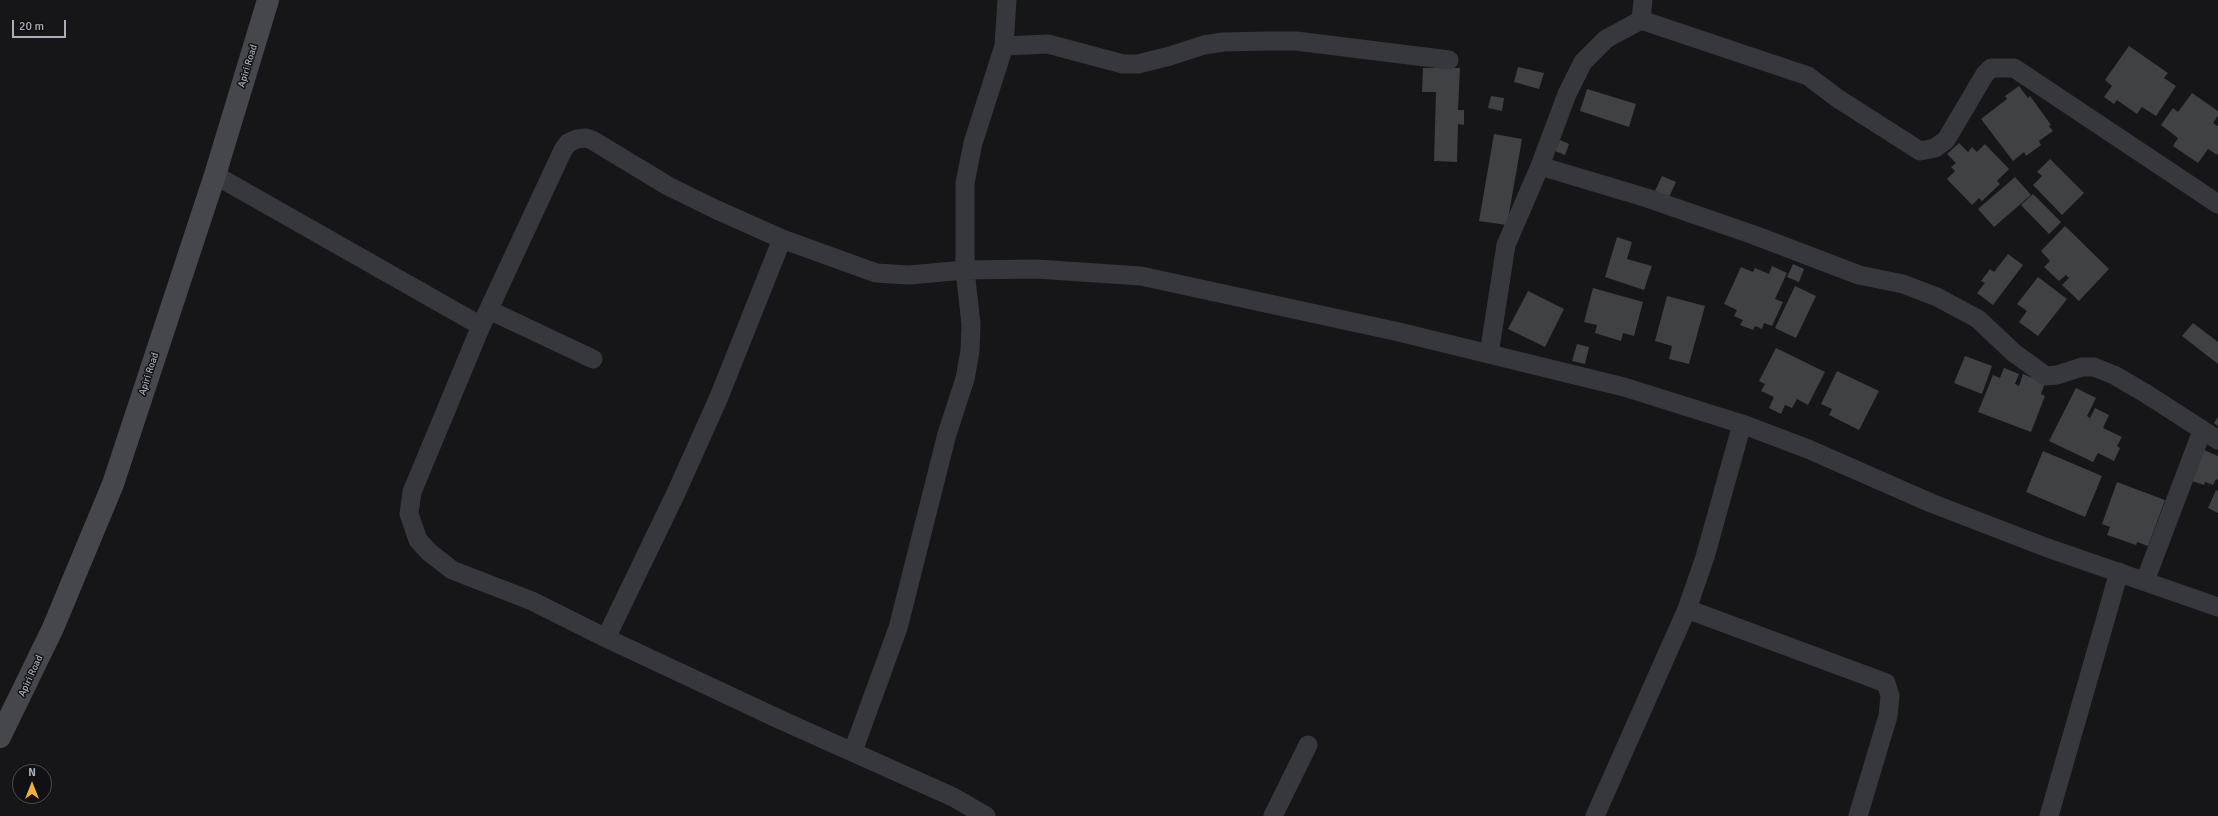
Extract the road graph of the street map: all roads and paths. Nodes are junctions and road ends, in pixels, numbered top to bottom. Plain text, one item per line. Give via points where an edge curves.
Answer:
1 (268, 0) edge
2 (1007, 0) edge
3 (1643, 0) edge
4 (1641, 20) junction
5 (1004, 46) junction
6 (1449, 60) dead end
7 (1540, 166) junction
8 (215, 175) junction
9 (2218, 204) edge
10 (782, 240) junction
11 (965, 270) junction
12 (485, 318) junction
13 (1489, 354) junction
14 (593, 359) dead end
15 (1742, 424) junction
16 (2202, 431) junction
17 (2218, 440) edge
18 (2119, 572) junction
19 (2145, 582) junction
20 (2218, 607) edge
21 (1687, 609) junction
22 (606, 638) junction
23 (0, 737) edge
24 (1308, 745) dead end
25 (852, 751) junction
26 (986, 816) edge
27 (1273, 816) edge
28 (1595, 816) edge
29 (1858, 816) edge
30 (2049, 816) edge

1 - 8 street, Apiri Road
2 - 5 street
3 - 4 street
4 - 7 street via 1606,39 1583,62 1567,94
4 - 9 street via 1808,76 1837,98 1920,151 1935,148 1946,140 1991,68 2014,68
5 - 6 street via 1048,44 1123,64 1138,64 1204,45 1268,41
5 - 11 street via 973,143 965,183
7 - 13 street via 1506,245
7 - 16 street via 1654,200 1859,275 1903,284 1937,297 1978,319 2014,353 2046,376 2082,367 2094,367 2145,393
8 - 12 street
8 - 23 street, Apiri Road via 113,484 53,628
10 - 11 street via 876,273 909,275
10 - 12 street via 668,186 592,140 577,139 568,143 563,150
10 - 22 street via 719,397
11 - 13 street via 1036,269 1140,276
11 - 25 street via 971,324 965,379 947,434 898,628
12 - 14 street
12 - 22 street via 412,492 409,514 413,529 418,540 429,552 452,570 532,601
13 - 15 street via 1624,387
15 - 18 street via 1931,503 2045,547
15 - 21 street via 1705,557
16 - 17 street
16 - 19 street
18 - 19 street
18 - 30 street
19 - 20 street
21 - 28 street
21 - 29 street via 1886,683 1890,696 1888,716
22 - 25 street
24 - 27 street
25 - 26 street

